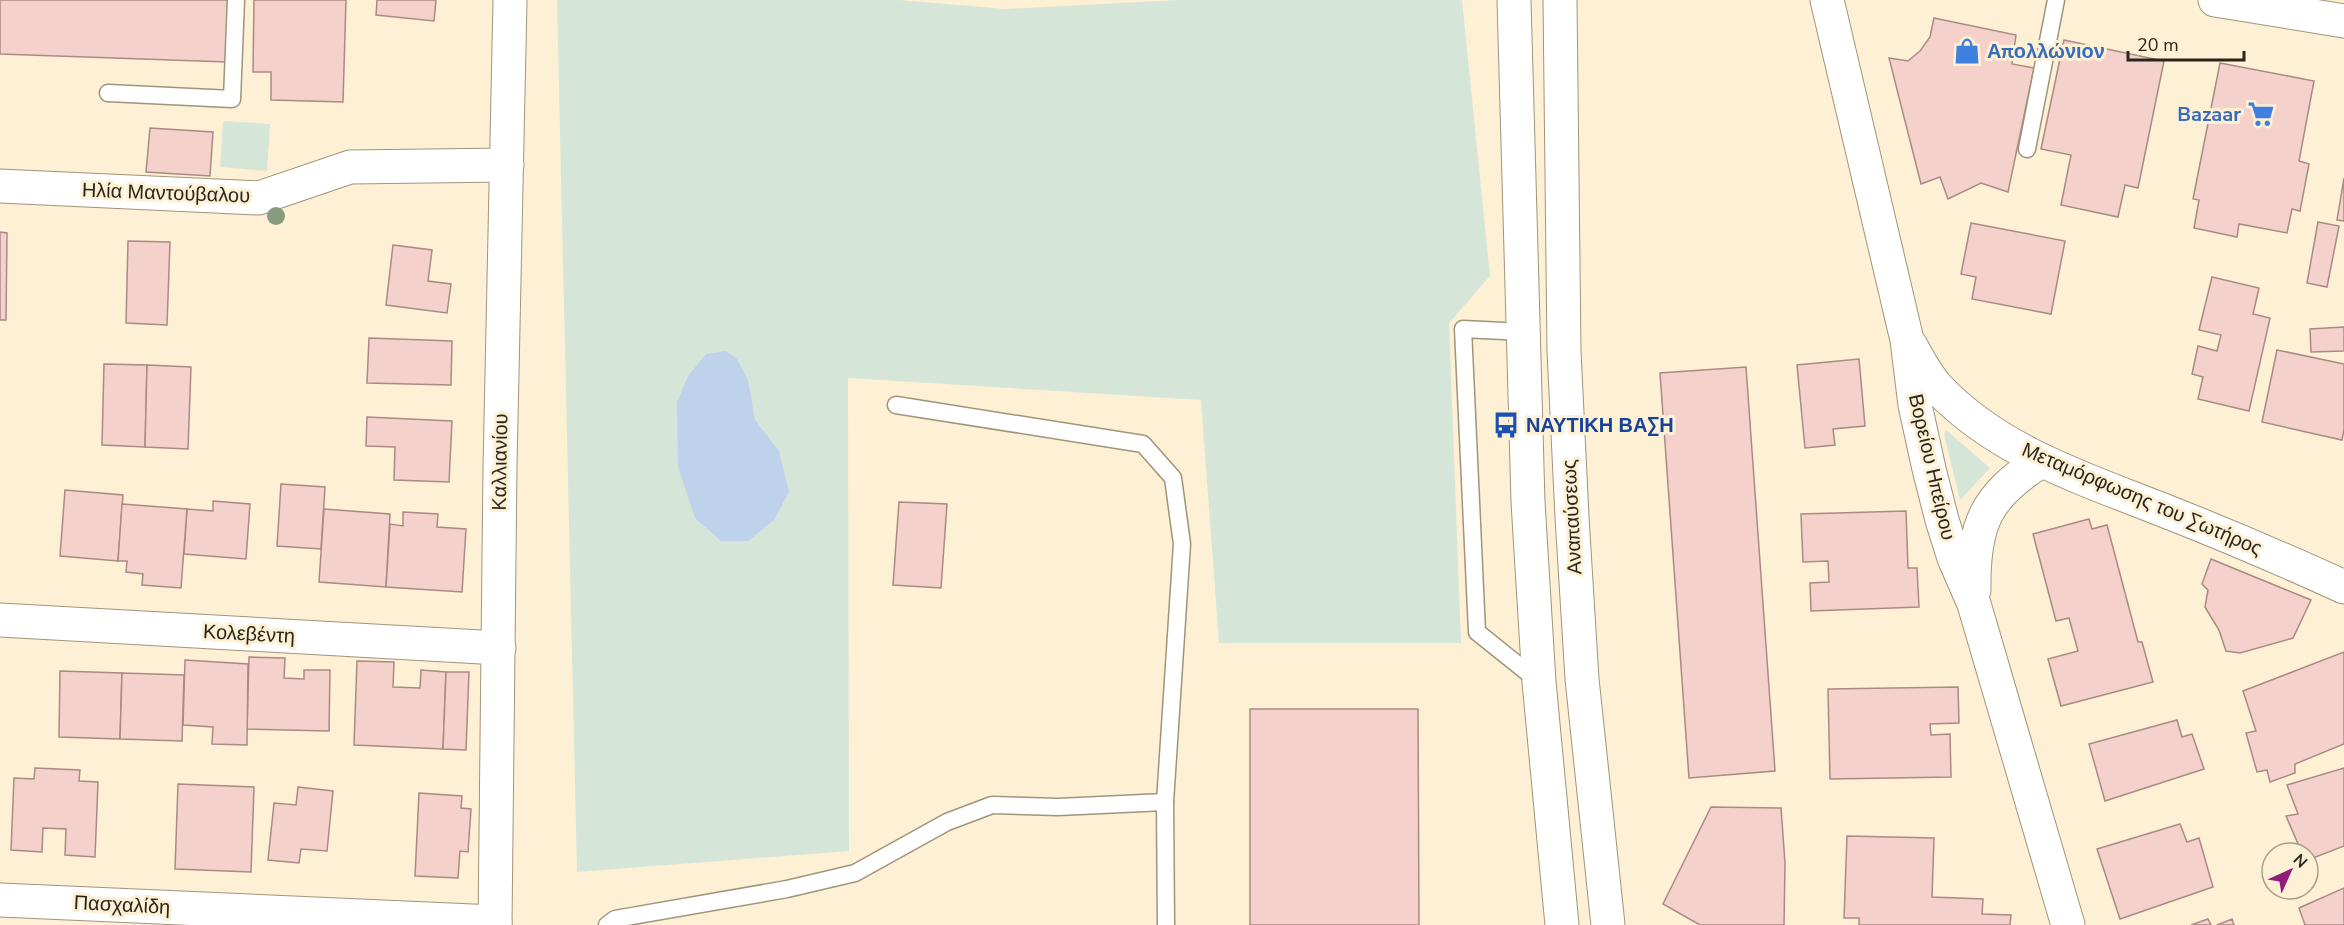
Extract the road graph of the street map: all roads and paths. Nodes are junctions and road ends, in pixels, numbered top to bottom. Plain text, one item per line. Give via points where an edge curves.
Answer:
1 (236, 0) edge
2 (510, 0) edge
3 (1514, 0) edge
4 (1560, 0) edge
5 (1827, 0) edge
6 (2056, 0) edge
7 (2215, 0) edge
8 (2344, 21) edge
9 (108, 93) dead end
10 (2027, 149) dead end
11 (507, 165) junction
12 (0, 186) edge
13 (1524, 332) junction
14 (1907, 339) junction
15 (896, 405) dead end
16 (2041, 461) junction
17 (2344, 587) edge
18 (1974, 604) junction
19 (0, 620) edge
20 (499, 648) junction
21 (1539, 682) junction
22 (1165, 802) junction
23 (0, 900) edge
24 (495, 924) edge
25 (608, 925) edge
26 (1166, 925) edge
27 (1562, 925) edge
28 (1608, 925) edge
29 (2067, 925) edge

1 - 9 lane via 232,99
2 - 11 street, Καλλιανίου
3 - 13 street
4 - 28 street, Αναπαύσεως via 1564,351 1572,517 1582,679
5 - 14 street, Βορείου Ηπείρου
6 - 10 lane
7 - 8 street
11 - 12 street, Ηλία Μαντούβαλου via 350,167 259,198
11 - 20 street, Καλλιανίου
13 - 21 street via 1528,502
13 - 21 lane via 1463,329 1478,632
14 - 16 street, Μεταμόρφωσης του Σωτήρος via 1925,371 1961,409
14 - 18 street, Βορείου Ηπείρου via 1915,405 1941,520
15 - 22 lane via 1143,444 1173,478 1182,544
16 - 17 street, Μεταμόρφωσης του Σωτήρος via 2267,551
16 - 18 street via 2000,494 1982,522 1973,559
18 - 29 street, Βορείου Ηπείρου
19 - 20 street, Κολεβέντη
20 - 24 street, Καλλιανίου
21 - 27 street
22 - 25 lane via 1058,807 992,805 947,822 855,873 615,919
22 - 26 lane
23 - 24 street, Πασχαλίδη

